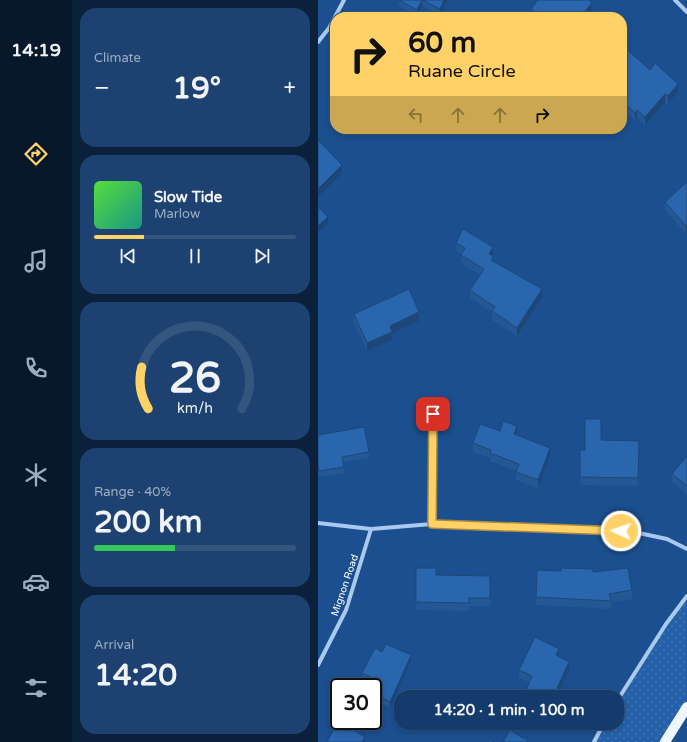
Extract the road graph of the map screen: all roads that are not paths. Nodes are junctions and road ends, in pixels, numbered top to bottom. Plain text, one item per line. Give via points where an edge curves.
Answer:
1 (344, 0) edge
2 (675, 0) edge
3 (338, 12) edge
4 (687, 12) edge
5 (330, 26) edge
6 (318, 42) edge
7 (433, 414) dead end
8 (318, 523) edge
9 (432, 524) junction
10 (371, 529) junction
11 (687, 549) edge
12 (687, 596) edge
13 (318, 665) edge
14 (624, 690) edge
15 (687, 707) edge
16 (600, 730) edge
17 (594, 742) edge
18 (665, 742) edge

1 - 3 street
2 - 4 street
5 - 6 street
7 - 9 street
8 - 10 street
9 - 10 street
9 - 11 street via 634,532 667,539
10 - 13 street, Mignon Road via 346,610
12 - 14 street
15 - 18 main road
16 - 17 street

